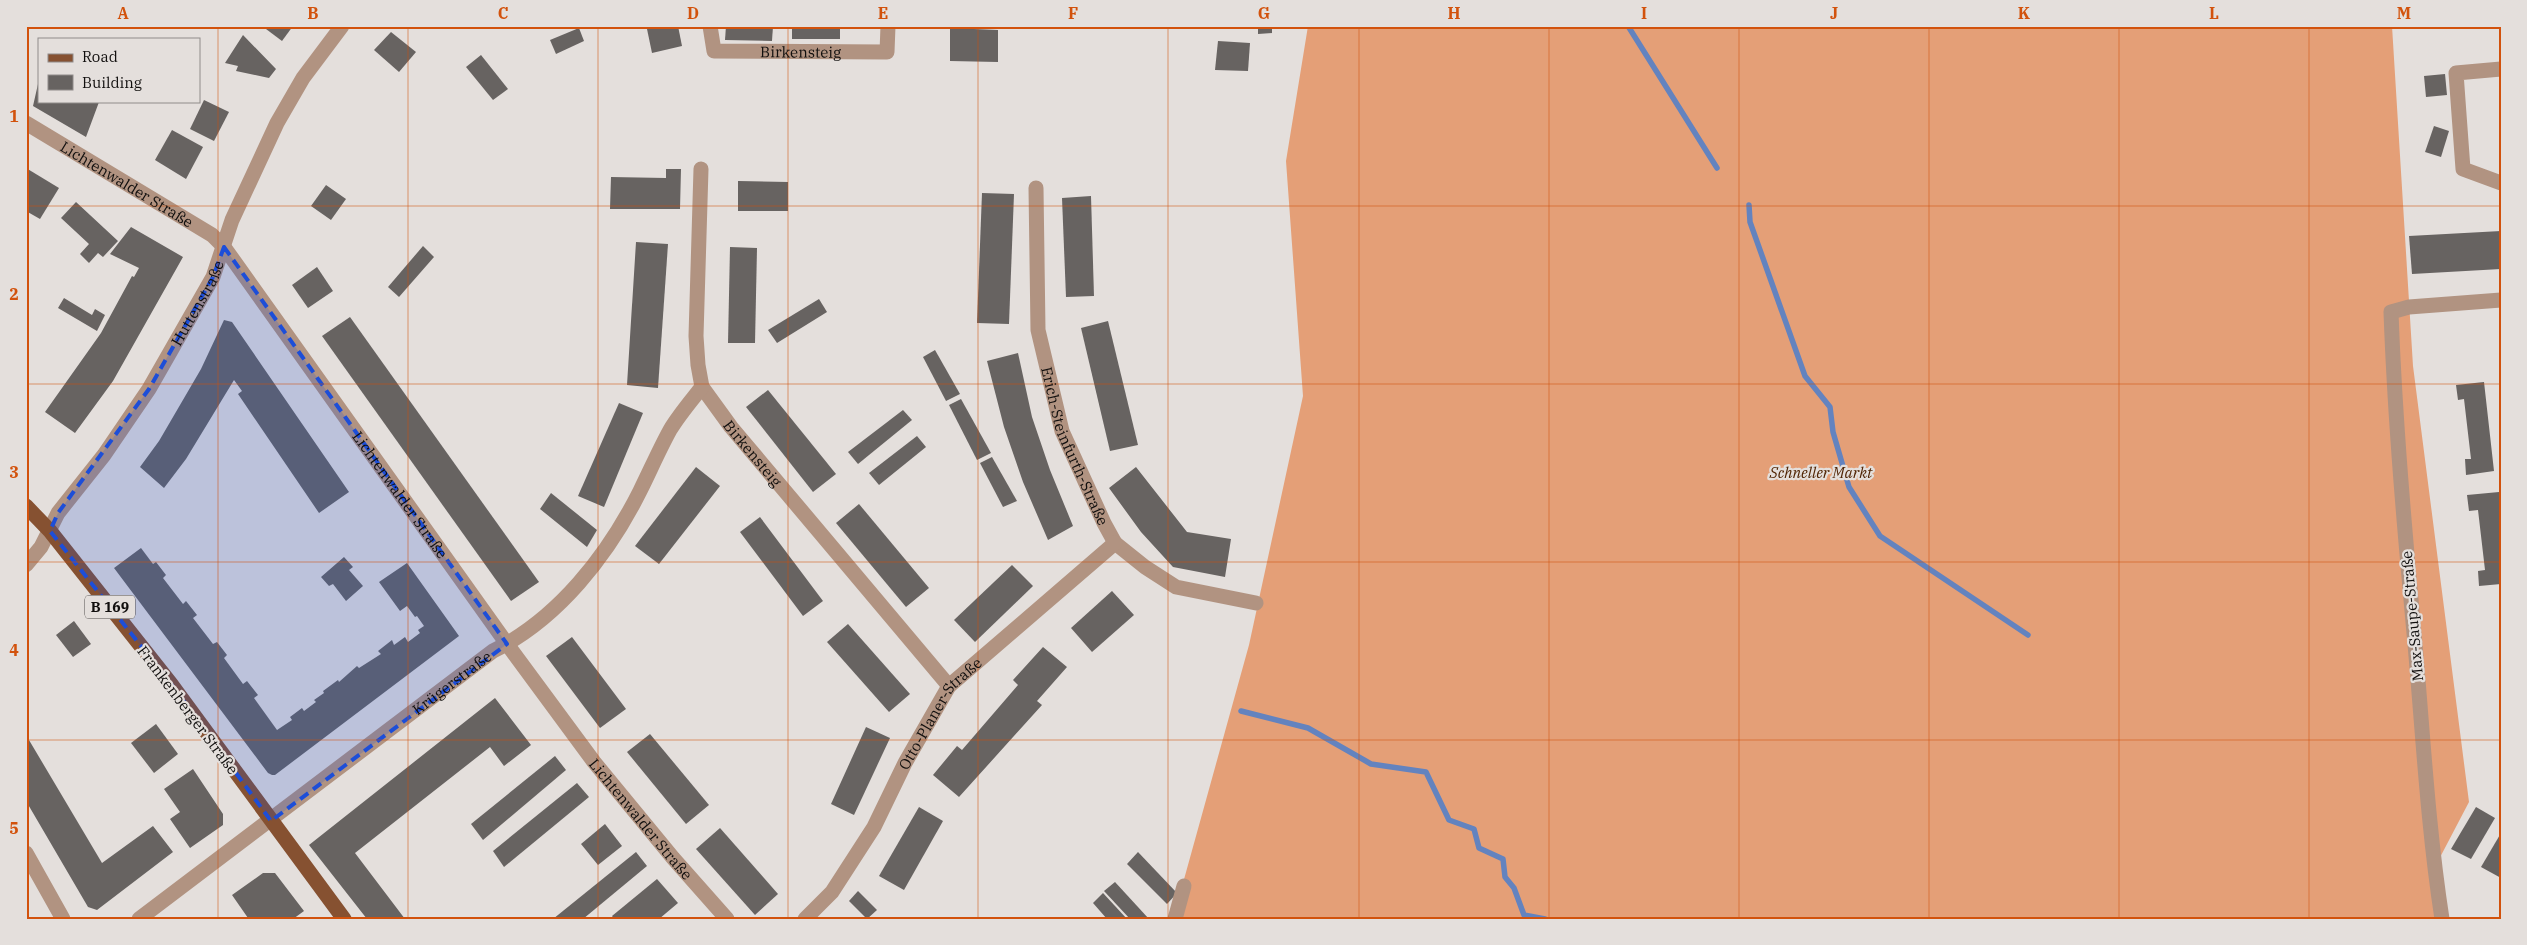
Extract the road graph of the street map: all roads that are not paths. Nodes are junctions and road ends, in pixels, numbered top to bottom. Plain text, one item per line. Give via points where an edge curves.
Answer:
1 (342, 26) edge
2 (710, 26) edge
3 (888, 26) edge
4 (2501, 69) edge
5 (26, 123) edge
6 (701, 169) dead end
7 (2501, 183) edge
8 (1036, 188) dead end
9 (224, 247) junction
10 (2501, 300) edge
11 (702, 387) junction
12 (26, 506) edge
13 (50, 531) junction
14 (1115, 543) junction
15 (26, 565) edge
16 (1256, 603) dead end
17 (507, 644) junction
18 (949, 686) junction
19 (271, 821) junction
20 (26, 853) edge
21 (31, 870) edge
22 (1184, 886) dead end
23 (63, 919) edge
24 (139, 919) edge
25 (344, 919) edge
26 (727, 919) edge
27 (805, 919) edge
28 (1176, 919) edge
29 (2442, 919) edge

1 - 9 street, Huttenstraße via 304,78 277,123 232,220
2 - 3 street, Birkensteig via 714,51 887,52
4 - 7 street via 2456,73 2463,169
5 - 9 street, Lichtenwalder Straße via 212,235
6 - 11 street, Birkensteig via 696,336
8 - 14 street, Erich-Steinfurth-Straße via 1038,330 1062,431
9 - 13 street, Huttenstraße via 213,277 149,389 104,455 58,513
9 - 17 street, Lichtenwalder Straße
10 - 29 street, Max-Saupe-Straße via 2410,307 2391,312 2410,599 2432,856
11 - 17 street, Krügerstraße via 671,428 639,492 596,562 552,610
11 - 18 street, Birkensteig via 731,427
12 - 13 main road, Frankenberger Straße / B 169
13 - 15 street, Huttenstraße
13 - 19 main road, Frankenberger Straße / B 169 via 171,684
14 - 16 street, Erich-Steinfurth-Straße via 1145,568 1176,587
14 - 18 street, Otto-Planer-Straße
17 - 19 street, Krügerstraße via 493,651 289,804
17 - 26 street, Lichtenwalder Straße via 594,762
18 - 27 street, Otto-Planer-Straße via 905,763 874,827 832,892
19 - 24 street, Krügerstraße
19 - 25 main road, Frankenberger Straße / B 169
20 - 21 street
21 - 23 street
22 - 28 street

